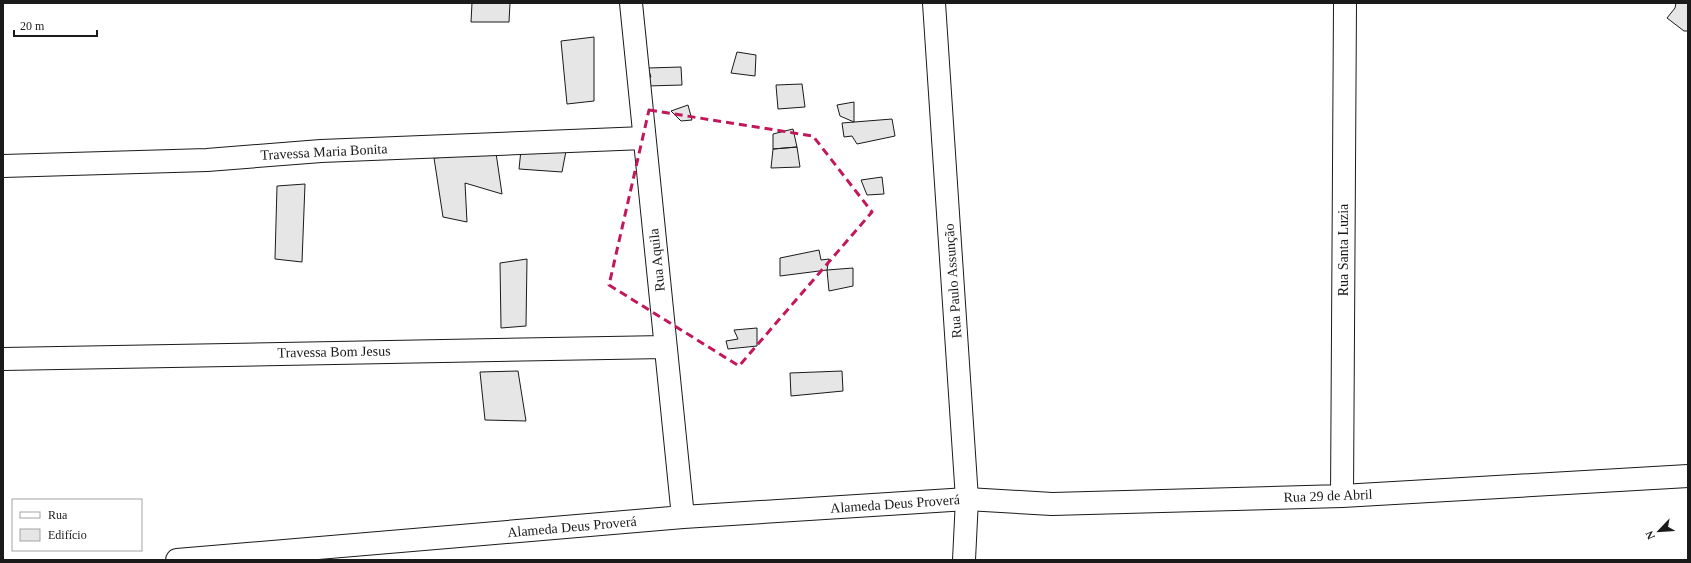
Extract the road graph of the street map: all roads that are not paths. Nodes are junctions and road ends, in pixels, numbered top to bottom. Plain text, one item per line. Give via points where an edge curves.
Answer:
1 (631, 3) edge
2 (934, 3) edge
3 (1345, 3) edge
4 (644, 138) junction
5 (3, 166) edge
6 (665, 347) junction
7 (3, 359) edge
8 (1688, 476) edge
9 (1342, 496) junction
10 (967, 499) junction
11 (682, 517) junction
12 (177, 560) edge
13 (964, 560) edge

1 - 4 street, Rua Aquila
2 - 10 street, Rua Paulo Assunção
3 - 9 street, Rua Santa Luzia
4 - 5 street, Travessa Maria Bonita via 322,151 207,160
4 - 6 street, Rua Aquila
6 - 7 street, Travessa Bom Jesus
6 - 11 street, Rua Aquila
8 - 9 street, Rua 29 de Abril
9 - 10 street, Rua 29 de Abril via 1052,504
10 - 11 street, Alameda Deus Proverá
10 - 13 street, Rua Paulo Assunção
11 - 12 street, Alameda Deus Proverá

